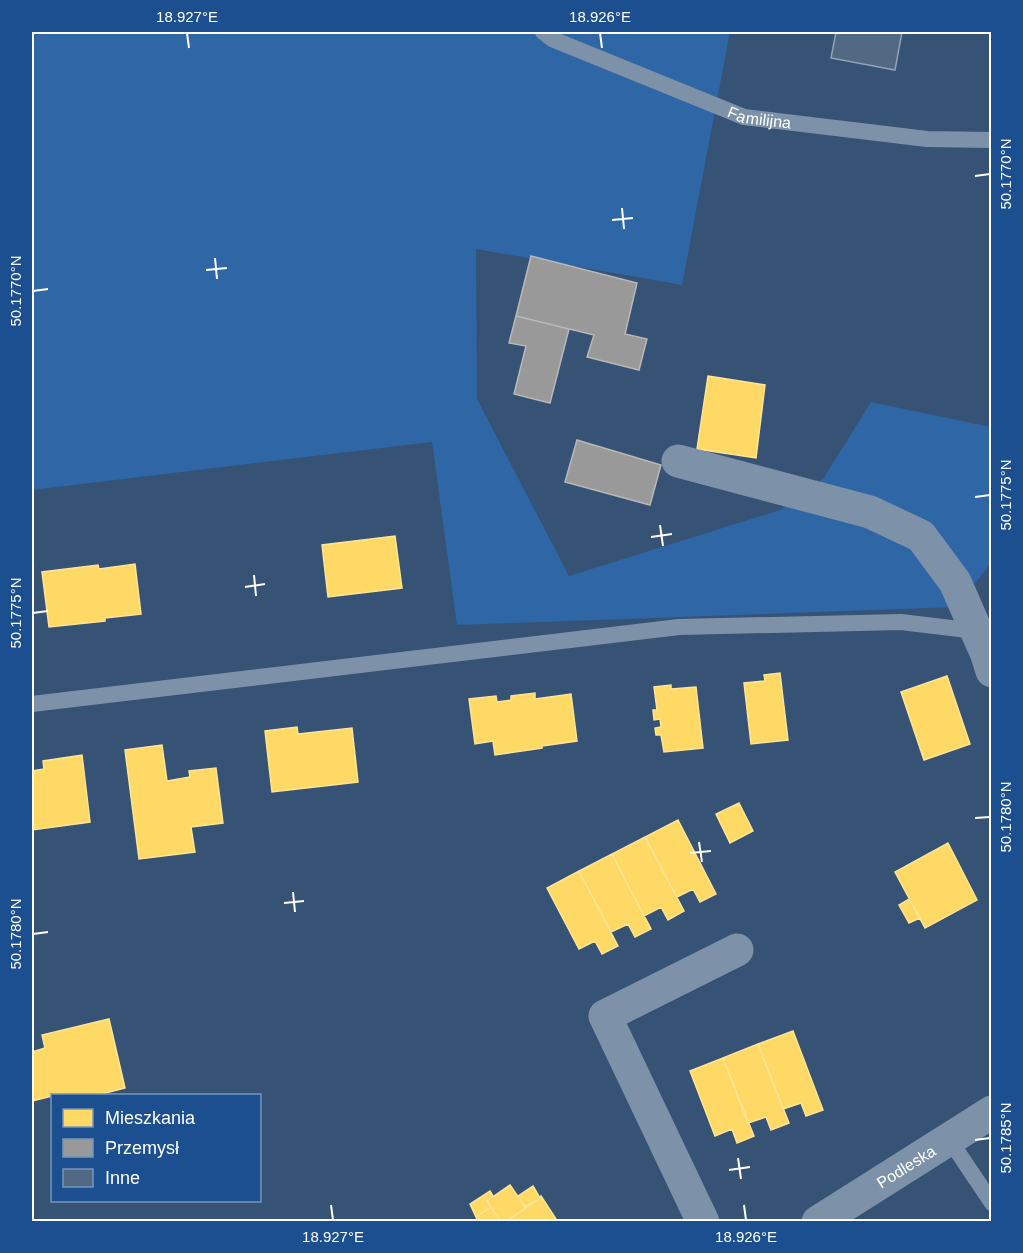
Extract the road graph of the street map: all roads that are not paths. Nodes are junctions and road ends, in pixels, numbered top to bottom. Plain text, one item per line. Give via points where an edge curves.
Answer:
1 (543, 32) edge
2 (992, 140) edge
3 (678, 461) dead end
4 (976, 630) junction
5 (992, 671) edge
6 (32, 704) edge
7 (737, 950) dead end
8 (992, 1112) edge
9 (949, 1139) junction
10 (992, 1203) edge
11 (703, 1221) edge
12 (818, 1221) edge

1 - 2 lane, Familijna via 744,117 927,139
3 - 4 street via 870,512 921,536 956,582
4 - 5 street
4 - 6 lane via 901,622 679,627
7 - 11 street via 605,1016
8 - 9 street, Podleska
9 - 10 lane
9 - 12 street, Podleska

